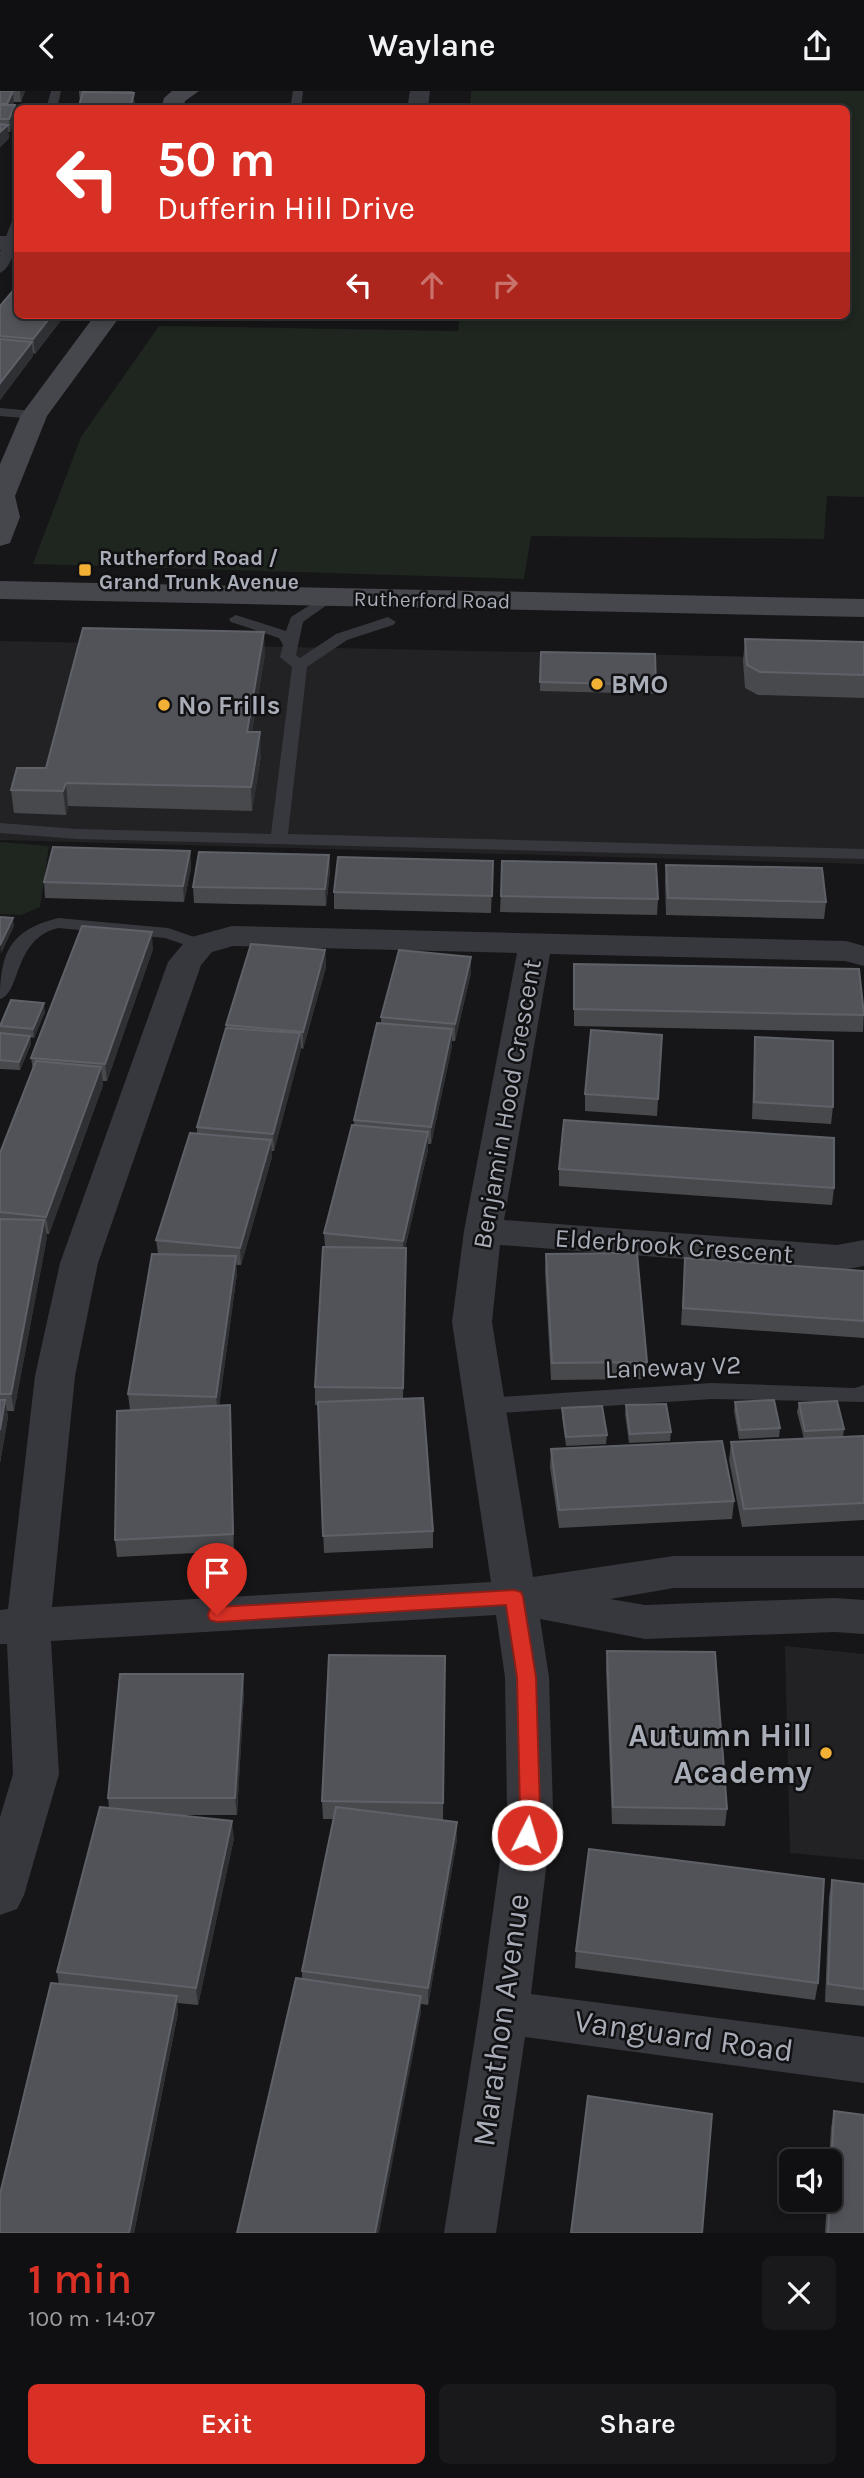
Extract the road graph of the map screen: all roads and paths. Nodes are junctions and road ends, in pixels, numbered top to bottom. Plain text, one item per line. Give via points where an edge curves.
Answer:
1 (9, 243) edge
2 (0, 269) edge
3 (105, 319) edge
4 (0, 412) edge
5 (34, 415) junction
6 (1, 498) edge
7 (0, 537) edge
8 (0, 590) edge
9 (329, 597) junction
10 (864, 608) edge
11 (0, 615) edge
12 (388, 622) junction
13 (864, 629) edge
14 (294, 633) junction
15 (300, 665) junction
16 (0, 828) edge
17 (279, 839) junction
18 (864, 854) edge
19 (200, 944) junction
20 (535, 944) junction
21 (864, 956) edge
22 (0, 994) edge
23 (483, 1231) junction
24 (864, 1253) edge
25 (864, 1393) edge
26 (484, 1406) junction
27 (864, 1572) edge
28 (514, 1597) junction
29 (864, 1617) edge
30 (14, 1626) edge
31 (0, 1895) edge
32 (504, 2012) junction
33 (864, 2060) edge
34 (470, 2233) edge

1 - 2 lane
3 - 5 main road
4 - 5 lane
5 - 6 main road
6 - 7 main road via 6,517
8 - 9 main road, Rutherford Road
9 - 10 main road, Rutherford Road
9 - 14 lane
11 - 14 main road, Rutherford Road via 236,619
12 - 13 main road, Rutherford Road
12 - 14 main road, Rutherford Road
12 - 15 lane via 328,642
14 - 15 lane via 288,657
15 - 17 lane
16 - 17 lane
17 - 18 lane
19 - 20 street, Benjamin Hood Crescent via 232,936
19 - 22 lane via 168,933 58,923 41,926 27,935
19 - 30 street via 185,962 79,1263 55,1376
20 - 21 street via 846,951
20 - 23 street, Benjamin Hood Crescent
23 - 24 street, Elderbrook Crescent via 837,1258
23 - 26 street, Benjamin Hood Crescent via 472,1322
25 - 26 lane, Laneway V2 via 712,1391
26 - 28 street, Benjamin Hood Crescent
27 - 28 street via 674,1572
28 - 29 street via 645,1622
28 - 30 street
28 - 32 street, Marathon Avenue via 527,1677 530,1810
30 - 31 street via 36,1774
32 - 33 street, Vanguard Road
32 - 34 street, Marathon Avenue

